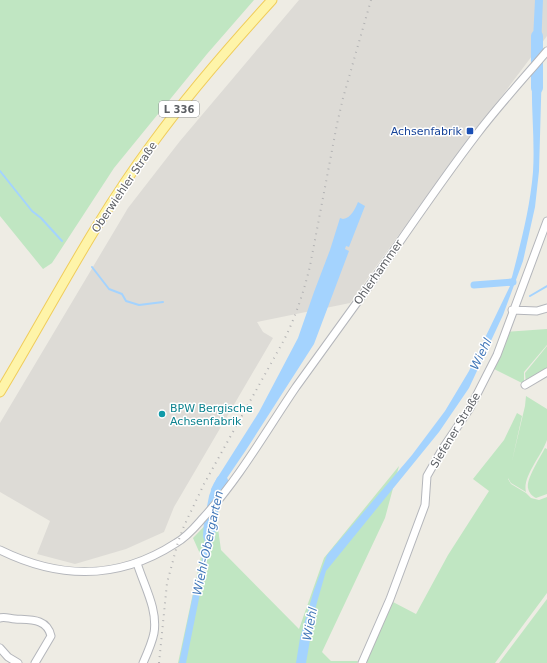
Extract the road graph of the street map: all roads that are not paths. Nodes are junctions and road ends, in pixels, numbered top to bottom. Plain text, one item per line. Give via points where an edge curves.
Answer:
1 (272, 0) edge
2 (547, 51) edge
3 (547, 221) edge
4 (547, 308) edge
5 (512, 310) junction
6 (547, 372) edge
7 (525, 385) dead end
8 (0, 392) edge
9 (0, 550) edge
10 (137, 563) junction
11 (0, 618) edge
12 (0, 648) edge
13 (18, 663) edge
14 (35, 663) edge
15 (143, 663) edge
16 (362, 663) edge

1 - 8 main road, Oberwiehler Straße / L 336 via 196,87 156,139 97,227
2 - 10 street, Ohlerhammer via 455,163 208,513 178,542
3 - 5 street, Siefener Straße
4 - 5 street via 537,311
5 - 16 street, Siefener Straße via 497,355 470,408 427,476 425,505 390,599
6 - 7 street
9 - 10 street via 23,560 68,571 90,572
10 - 15 street via 155,622 154,635
11 - 14 street via 36,620 50,630 51,636
12 - 13 street

